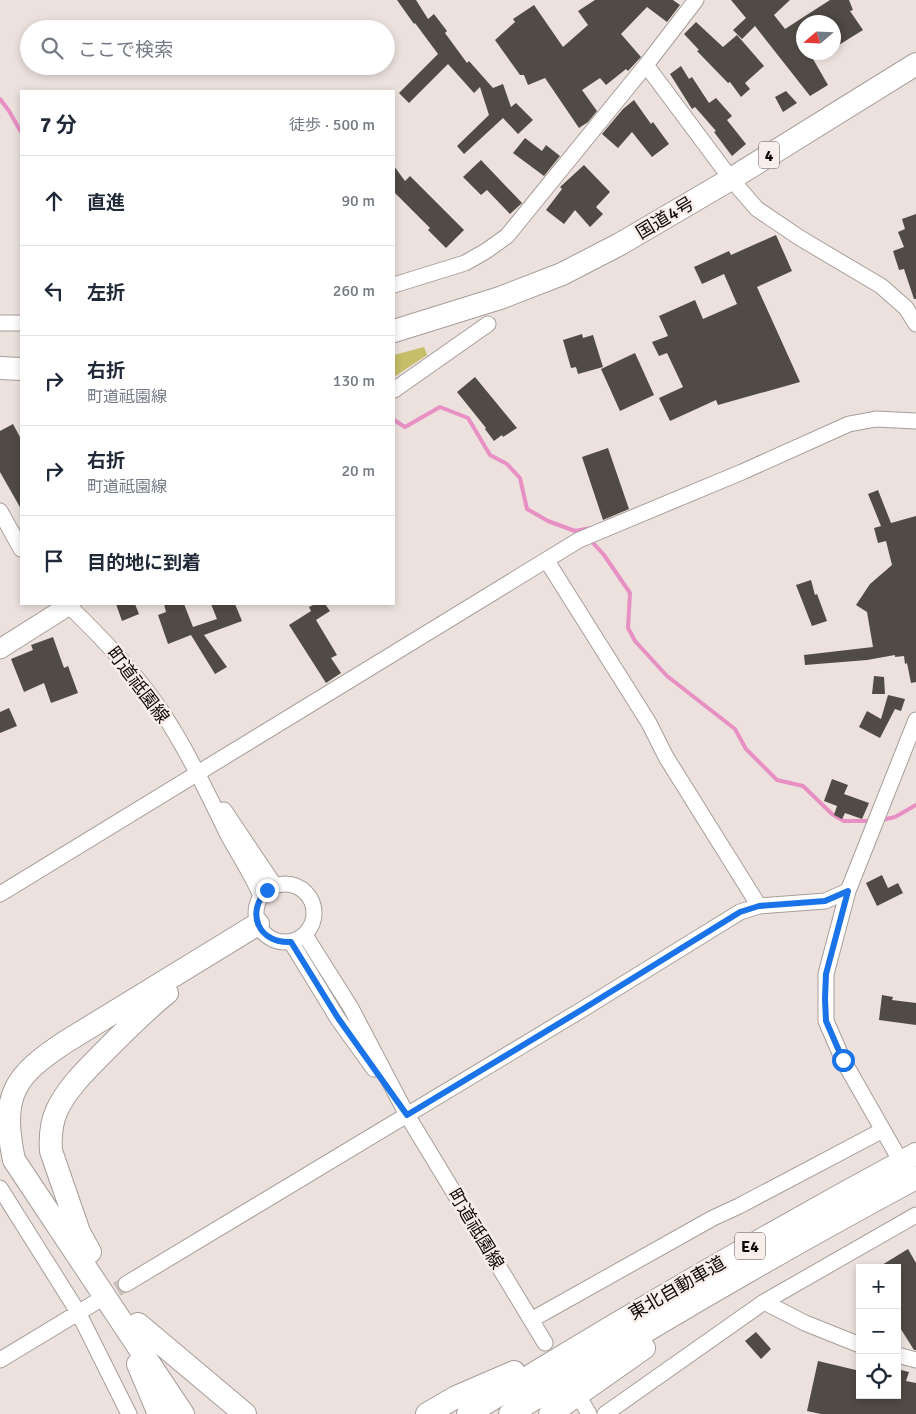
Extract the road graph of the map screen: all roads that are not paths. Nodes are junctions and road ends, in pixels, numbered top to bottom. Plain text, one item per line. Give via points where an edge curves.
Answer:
1 (696, 0) edge
2 (646, 64) junction
3 (916, 64) edge
4 (731, 179) junction
5 (395, 285) edge
6 (0, 323) edge
7 (20, 323) edge
8 (488, 324) dead end
9 (916, 324) edge
10 (395, 331) edge
11 (0, 368) edge
12 (20, 369) edge
13 (395, 389) edge
14 (916, 421) edge
15 (0, 511) edge
16 (20, 547) edge
17 (547, 561) junction
18 (67, 605) edge
19 (70, 605) edge
20 (0, 649) edge
21 (916, 720) edge
22 (198, 774) junction
23 (275, 886) junction
24 (848, 891) junction
25 (0, 894) edge
26 (261, 896) junction
27 (759, 906) junction
28 (261, 929) junction
29 (305, 935) junction
30 (291, 942) junction
31 (407, 1115) junction
32 (883, 1130) junction
33 (906, 1153) edge
34 (916, 1178) edge
35 (0, 1188) edge
36 (916, 1215) edge
37 (752, 1269) junction
38 (126, 1284) tunnel mouth
39 (96, 1302) tunnel mouth
40 (764, 1302) junction
41 (78, 1312) junction
42 (531, 1320) junction
43 (129, 1321) junction
44 (586, 1341) junction
45 (545, 1343) dead end
46 (856, 1343) edge
47 (901, 1356) edge
48 (0, 1360) edge
49 (916, 1360) edge
50 (128, 1414) edge
51 (158, 1414) edge
52 (183, 1414) edge
53 (199, 1414) edge
54 (245, 1414) edge
55 (427, 1414) edge
56 (468, 1414) edge
57 (510, 1414) edge
58 (550, 1414) edge
59 (606, 1414) edge

1 - 2 street
2 - 4 street
2 - 5 street via 508,236 465,263
3 - 4 highway, 国道4号 / 4
4 - 9 street via 757,209 881,286 906,308
4 - 10 highway, 国道4号 / 4 via 562,274 500,298
6 - 7 street
8 - 13 street
11 - 12 highway
14 - 17 street via 876,419 849,424 579,540
15 - 16 street
17 - 22 street
17 - 27 street
18 - 20 main road
19 - 22 street, 町道祗園線 via 117,654 162,712
21 - 24 street
22 - 23 street, 町道祗園線
22 - 25 street
22 - 26 street, 町道祗園線
23 - 26 street
23 - 29 street via 294,885 309,896 314,914 313,923
24 - 27 street via 825,901
24 - 32 street via 826,974 826,1021 843,1060
26 - 28 street via 256,910
27 - 31 street via 740,912
28 - 30 street via 277,941
28 - 43 highway via 152,1005 69,1089 52,1124 51,1151 79,1232
28 - 43 highway via 37,1060 20,1075 4,1105 6,1141 14,1160
29 - 30 street
29 - 31 street, 町道祗園線 via 351,1008
30 - 31 street, 町道祗園線 via 338,1018
31 - 38 street
31 - 42 street, 町道祗園線
32 - 33 street
32 - 42 street via 713,1218
33 - 44 highway, 東北自動車道 / E4
34 - 37 highway, 東北自動車道 / E4
35 - 41 street
36 - 40 street
37 - 57 highway, 東北自動車道 / E4
37 - 58 highway
39 - 41 street
40 - 46 street
40 - 59 street
41 - 48 street
41 - 50 street
42 - 45 street, 町道祗園線
43 - 51 highway
43 - 52 highway
43 - 53 highway
43 - 54 highway
44 - 55 highway via 456,1397
44 - 56 highway, 東北自動車道 / E4
47 - 49 street

